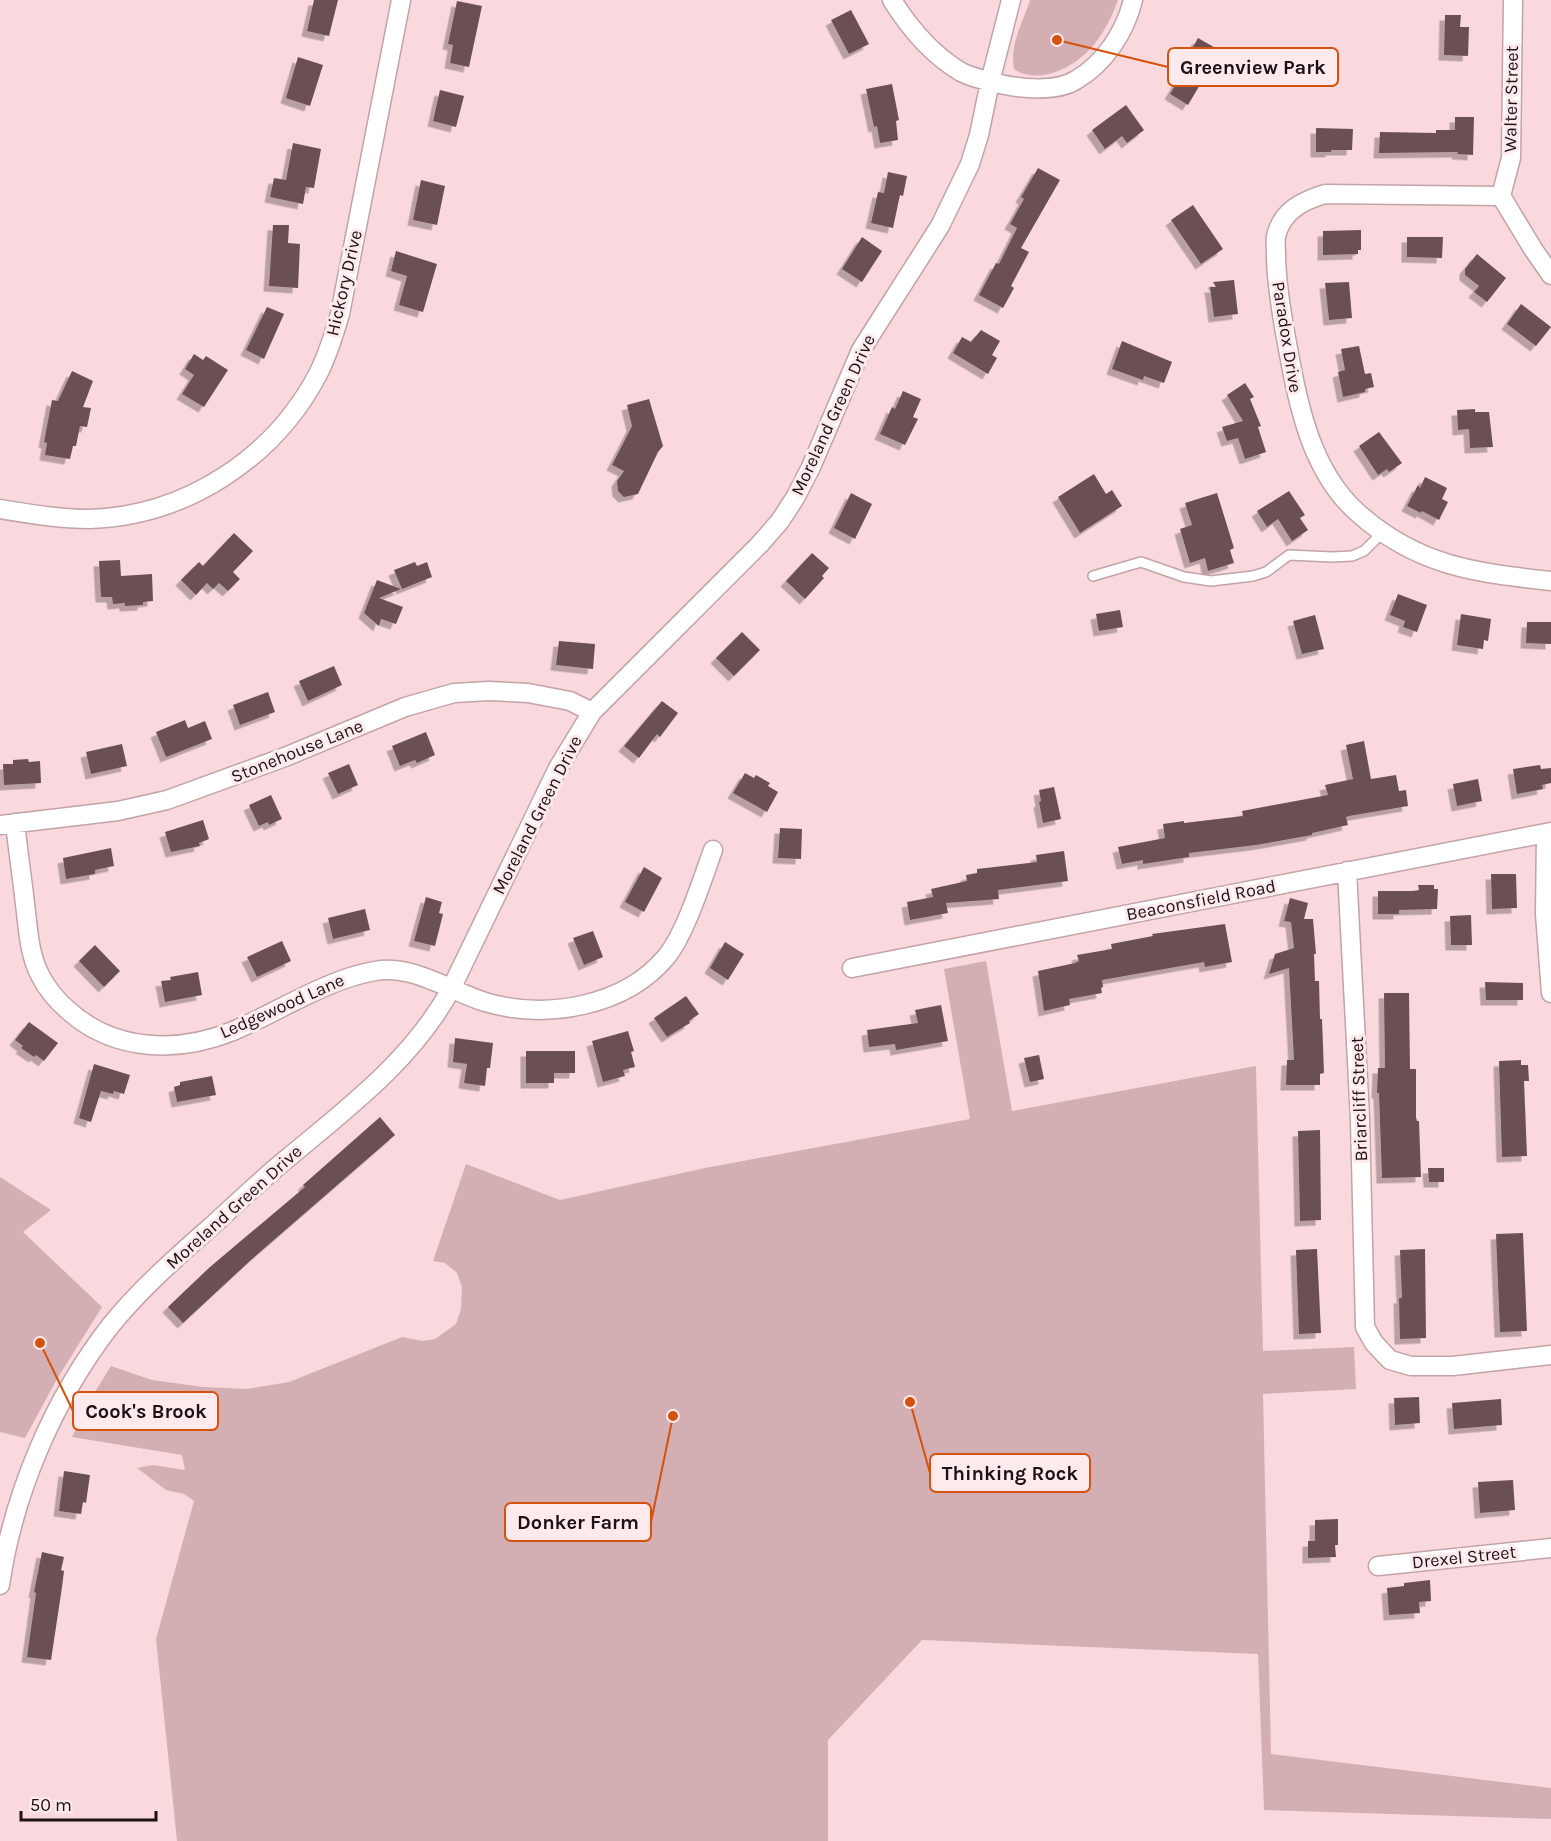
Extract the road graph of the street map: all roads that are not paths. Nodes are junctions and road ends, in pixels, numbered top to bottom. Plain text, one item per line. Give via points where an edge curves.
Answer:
1 (401, 0) edge
2 (892, 0) edge
3 (1011, 0) edge
4 (1133, 0) edge
5 (1513, 0) edge
6 (990, 82) junction
7 (1501, 196) junction
8 (1551, 275) edge
9 (0, 509) edge
10 (1383, 532) junction
11 (1093, 576) dead end
12 (1551, 581) edge
13 (592, 712) junction
14 (7, 824) edge
15 (1548, 832) edge
16 (713, 850) dead end
17 (1347, 871) junction
18 (852, 968) dead end
19 (451, 989) junction
20 (1551, 993) edge
21 (1549, 1350) edge
22 (1551, 1548) edge
23 (1378, 1566) dead end
24 (1, 1576) edge

1 - 9 street, Hickory Drive via 340,314 318,373 283,425 236,469 183,499 153,509 92,519
2 - 6 street via 914,32 937,55 963,73
3 - 6 street, Moreland Green Drive
4 - 6 street via 1123,29 1110,50 1075,81 1029,88
5 - 7 street, Walter Street via 1511,158
6 - 13 street, Moreland Green Drive via 975,152 962,182 940,226 861,351 795,498 760,544
7 - 8 street
7 - 10 street, Paradox Drive via 1325,194 1303,201 1286,215 1276,237 1276,284 1298,406 1335,489
10 - 11 lane via 1364,551 1352,556 1289,555 1266,572 1253,576 1211,581 1184,577 1141,562
10 - 12 street, Paradox Drive via 1442,563 1484,573
13 - 14 street, Stonehouse Lane via 570,701 528,693 454,693 405,707 167,800 118,812
13 - 19 street, Moreland Green Drive via 558,768
14 - 19 street, Ledgewood Lane via 39,974 55,998 76,1017 116,1039 150,1046 203,1040 240,1028 346,978 378,970 412,974
15 - 17 street, Beaconsfield Road
15 - 20 street via 1545,914
16 - 19 street, Ledgewood Lane via 667,955 649,973 614,995 587,1005 526,1009 485,1002
17 - 18 street, Beaconsfield Road
17 - 21 street, Briarcliff Street via 1360,1119 1365,1327 1390,1360 1411,1366 1453,1366
19 - 24 street, Moreland Green Drive via 428,1026 389,1070 175,1258 112,1325 77,1376 40,1448 16,1513
22 - 23 street, Drexel Street

